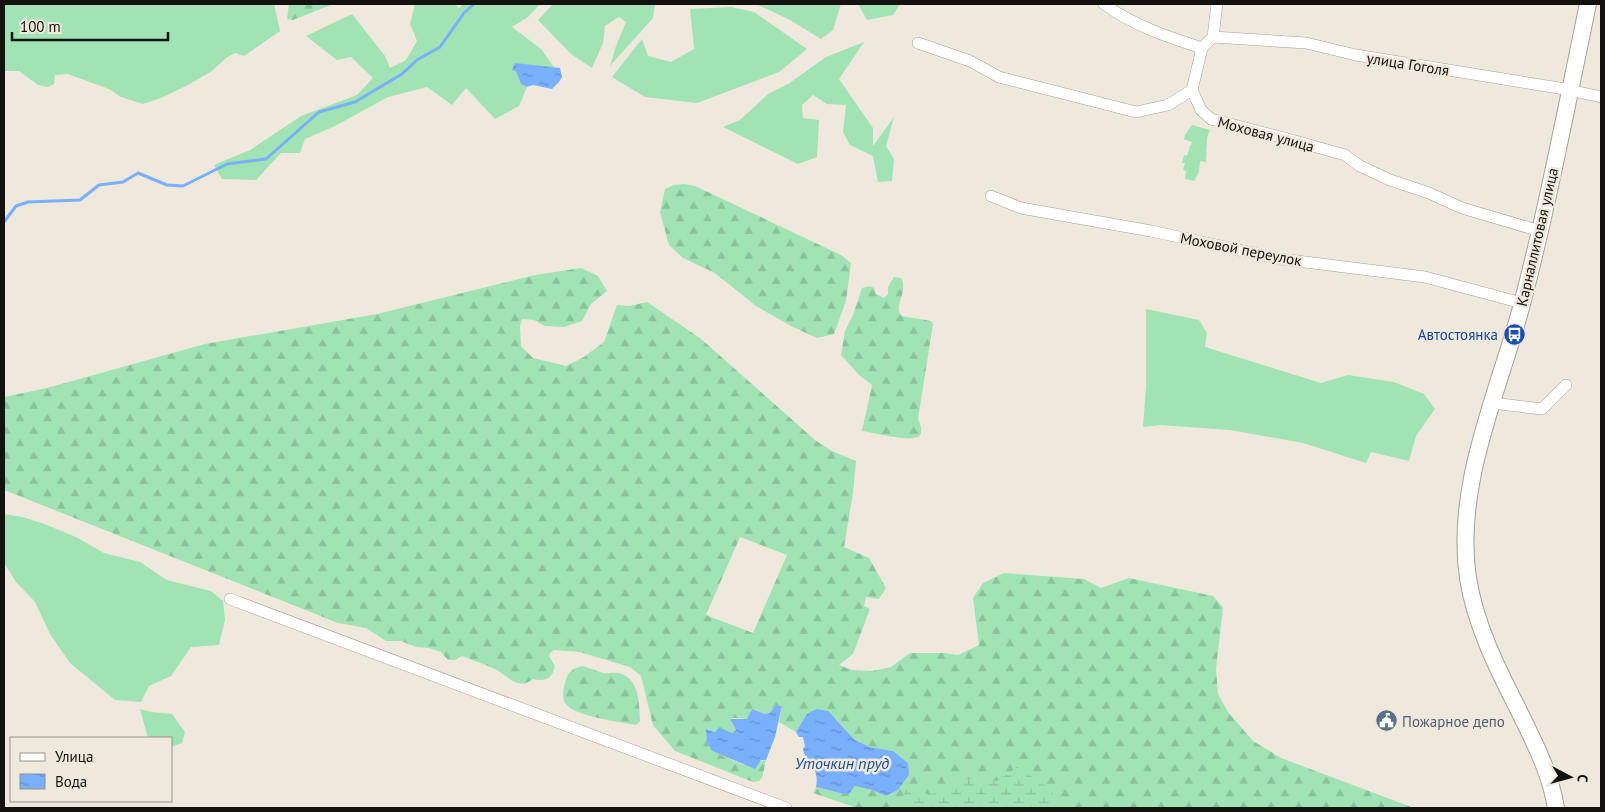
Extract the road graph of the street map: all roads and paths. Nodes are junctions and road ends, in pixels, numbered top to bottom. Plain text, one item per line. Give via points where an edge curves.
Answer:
1 (1104, 4) edge
2 (1217, 4) edge
3 (1588, 4) edge
4 (1213, 37) junction
5 (918, 43) dead end
6 (1202, 48) junction
7 (1192, 90) junction
8 (1569, 90) junction
9 (1601, 97) edge
10 (991, 196) dead end
11 (1540, 231) junction
12 (1522, 303) junction
13 (1566, 384) dead end
14 (1492, 402) junction
15 (230, 599) dead end
16 (786, 808) edge
17 (1556, 808) edge

1 - 6 street via 1142,27
2 - 4 street
3 - 8 street, Карналлитовая улица
4 - 6 street
4 - 8 street, улица Гоголя via 1306,43 1356,55
5 - 7 street via 970,61 999,77 1136,112 1168,105
6 - 7 street
7 - 11 street, Моховая улица via 1200,110 1211,119 1345,155 1390,180 1462,208
8 - 9 street, улица Гоголя
8 - 11 street, Карналлитовая улица
10 - 12 street, Моховой переулок via 1021,208 1281,259 1425,277
11 - 12 street, Карналлитовая улица
12 - 14 street, Карналлитовая улица
13 - 14 street via 1542,409
14 - 17 street, Карналлитовая улица via 1469,500 1466,536 1468,577 1485,638 1542,758
15 - 16 street

